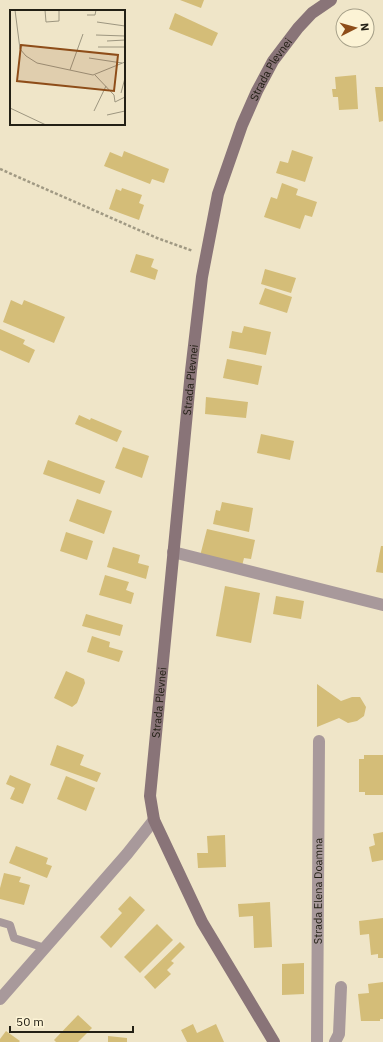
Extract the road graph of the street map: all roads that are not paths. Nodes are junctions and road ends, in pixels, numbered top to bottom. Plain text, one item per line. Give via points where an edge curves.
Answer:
1 (331, 0) edge
2 (173, 552) junction
3 (383, 605) edge
4 (319, 741) dead end
5 (154, 820) junction
6 (0, 922) edge
7 (45, 948) junction
8 (341, 987) dead end
9 (0, 998) edge
10 (274, 1042) edge
11 (317, 1042) edge
12 (335, 1042) edge

1 - 2 street, Strada Plevnei via 312,13 273,61 256,91 218,194 206,256 191,371
2 - 3 street
2 - 5 street, Strada Plevnei via 150,796
4 - 11 street, Strada Elena Doamna
5 - 7 street
5 - 10 street via 202,922
6 - 7 lane via 10,925 14,938
7 - 9 street
8 - 12 street via 339,1034

